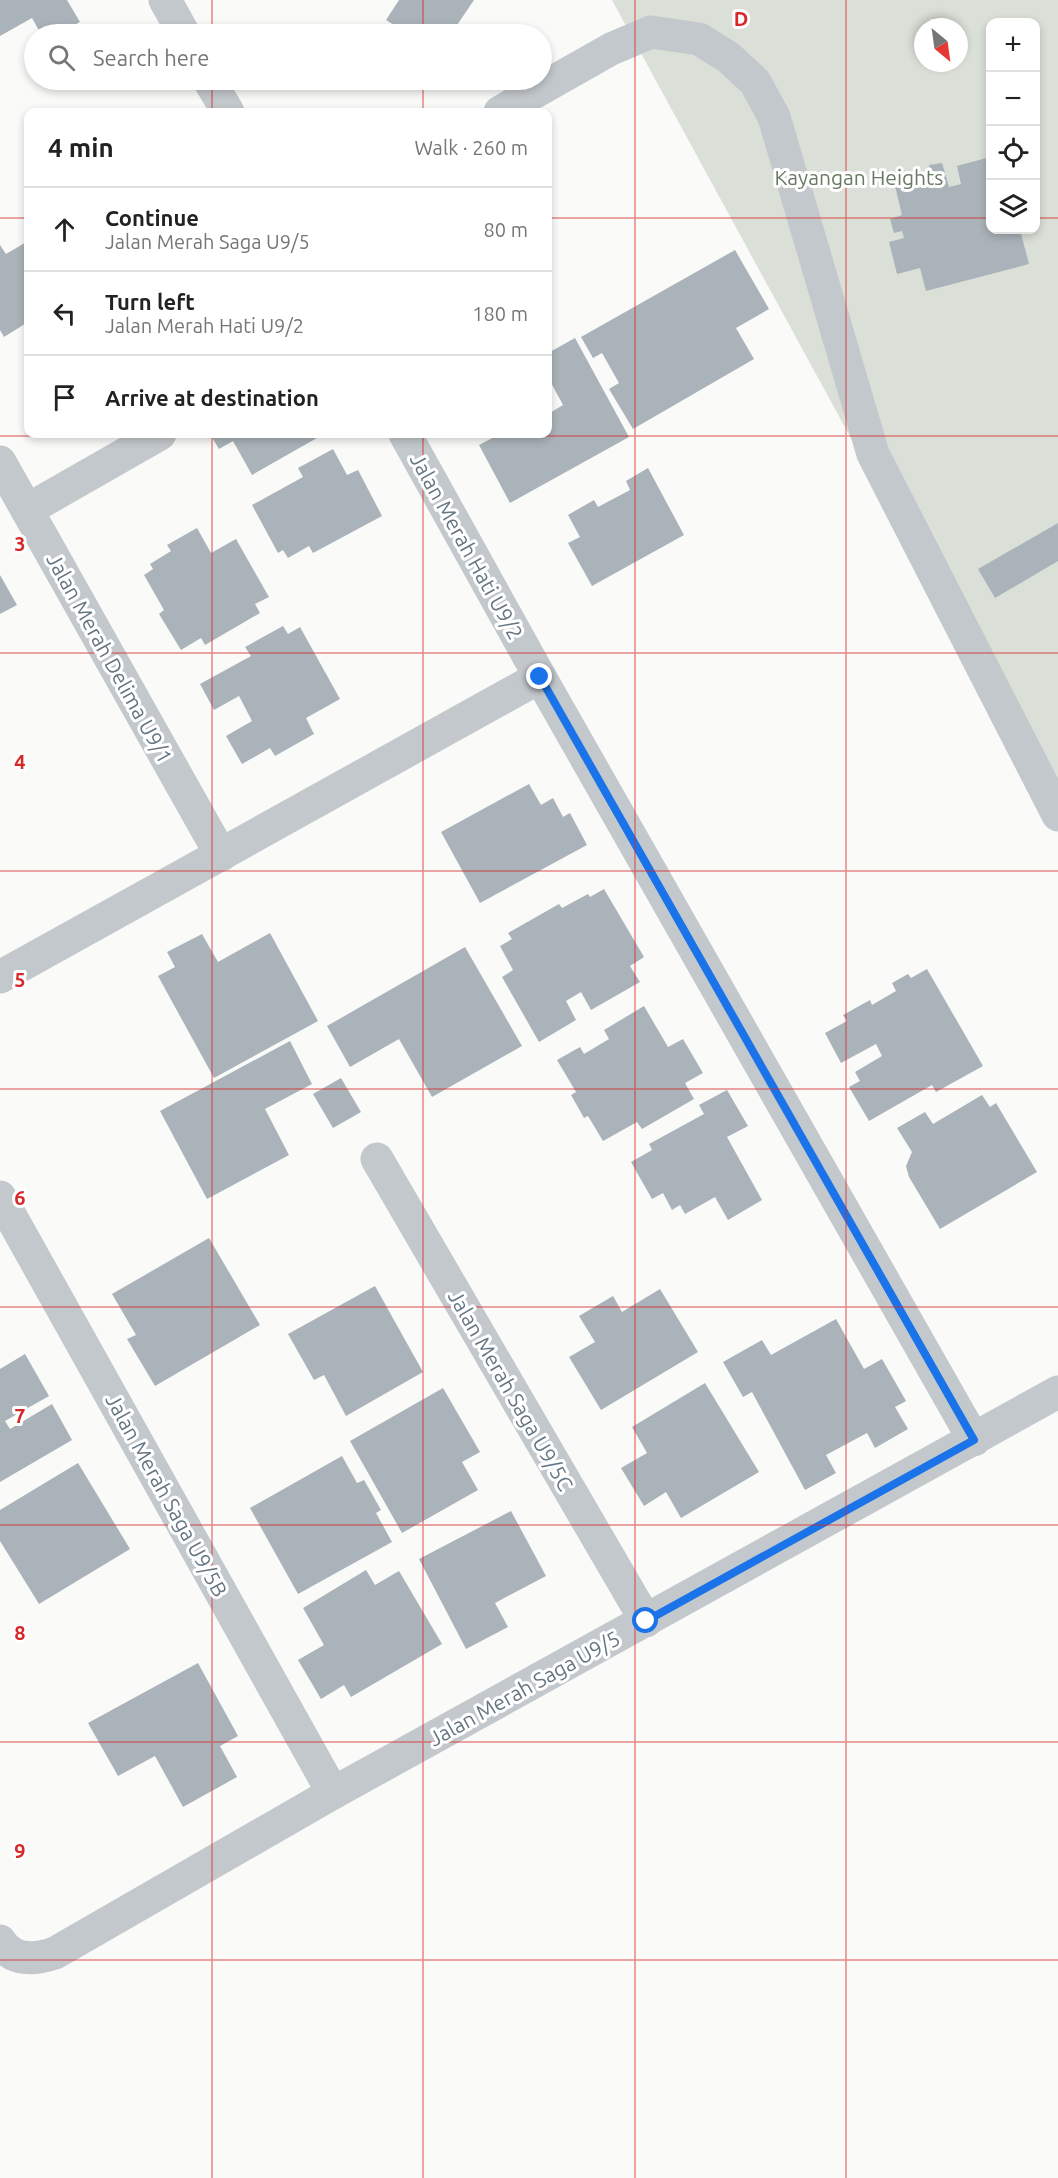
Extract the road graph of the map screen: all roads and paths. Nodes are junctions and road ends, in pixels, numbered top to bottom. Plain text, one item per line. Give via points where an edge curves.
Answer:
1 (165, 0) edge
2 (178, 24) edge
3 (552, 82) edge
4 (215, 90) edge
5 (539, 90) edge
6 (226, 108) edge
7 (507, 108) edge
8 (153, 438) edge
9 (407, 438) edge
10 (0, 462) edge
11 (27, 510) junction
12 (540, 677) junction
13 (1058, 815) edge
14 (220, 855) junction
15 (0, 977) edge
16 (377, 1159) dead end
17 (0, 1197) edge
18 (1058, 1392) edge
19 (974, 1440) junction
20 (646, 1621) junction
21 (333, 1794) junction
22 (0, 1941) edge

1 - 2 street
3 - 13 street via 611,49 651,32 699,39 728,57 755,82 774,117 873,454
4 - 6 street
5 - 7 street
8 - 11 street
9 - 12 street, Jalan Merah Hati U9/2
10 - 11 street, Jalan Merah Delima U9/1
11 - 14 street, Jalan Merah Delima U9/1
12 - 14 street
12 - 19 street, Jalan Merah Hati U9/2
14 - 15 street
16 - 20 street, Jalan Merah Saga U9/5C
17 - 21 street, Jalan Merah Saga U9/5B
18 - 19 street, Jalan Merah Saga U9/5
19 - 20 street, Jalan Merah Saga U9/5
20 - 21 street, Jalan Merah Saga U9/5
21 - 22 street, Jalan Merah Saga U9/5 via 55,1953 24,1958 5,1950

